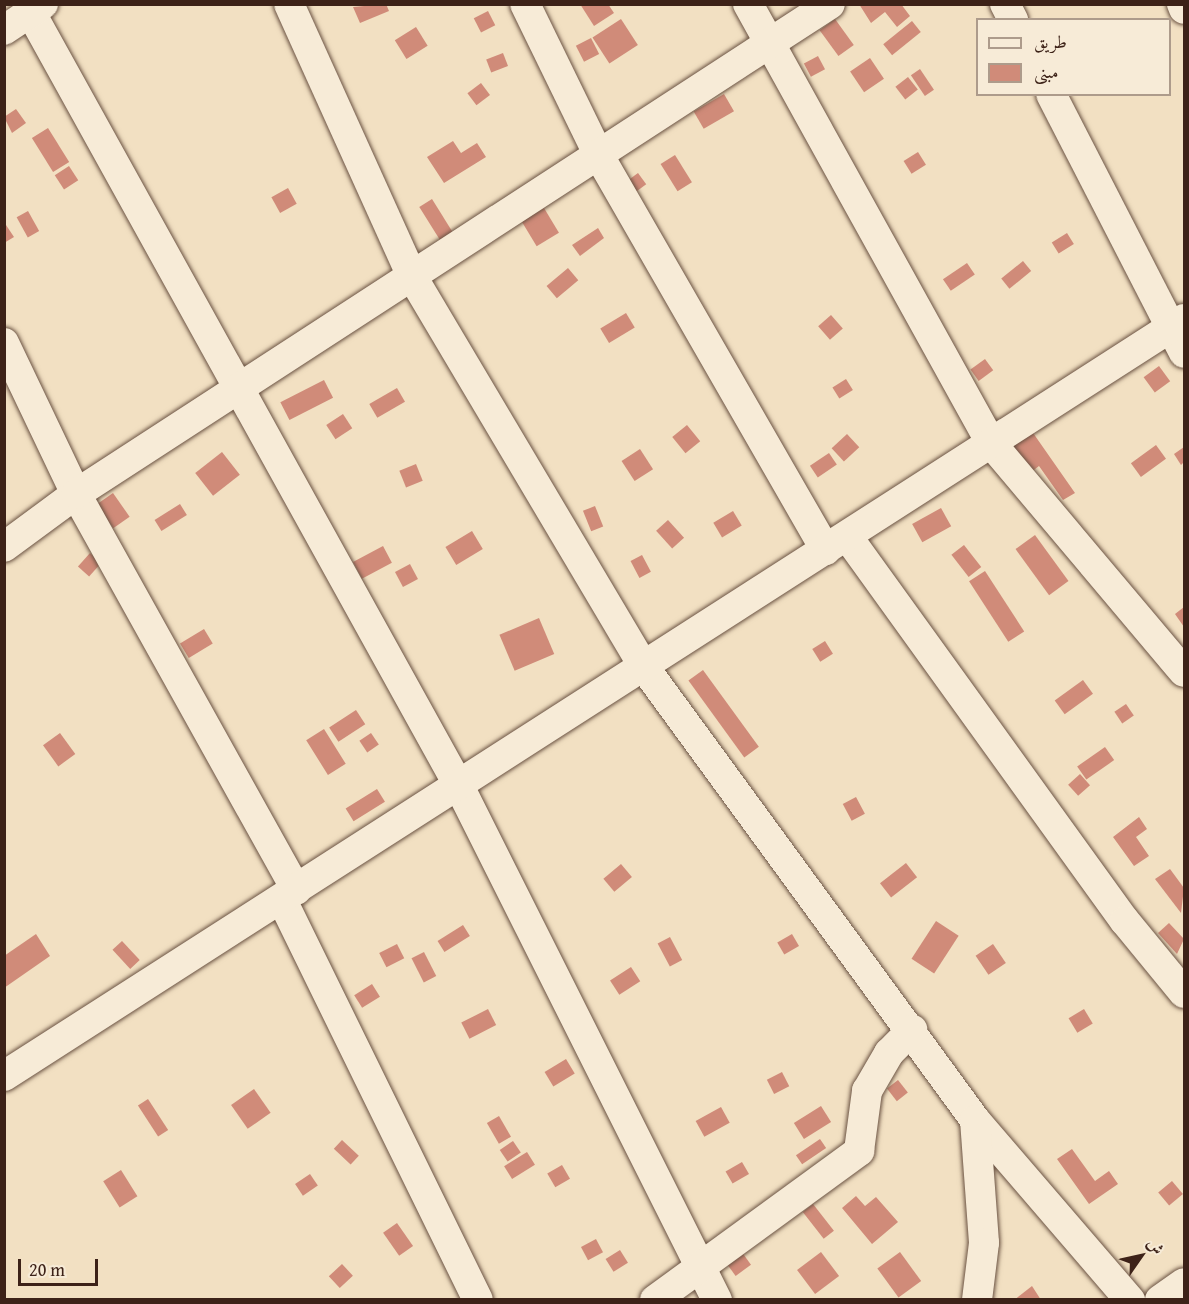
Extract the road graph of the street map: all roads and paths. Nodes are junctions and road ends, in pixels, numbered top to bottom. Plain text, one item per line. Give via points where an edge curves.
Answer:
1 (289, 4) edge
2 (525, 4) edge
3 (748, 4) edge
4 (830, 4) edge
5 (1005, 4) edge
6 (1182, 4) edge
7 (37, 8) edge
8 (1185, 9) edge
9 (1012, 18) edge
10 (4, 30) edge
11 (768, 44) junction
12 (1052, 96) edge
13 (598, 154) junction
14 (413, 278) junction
15 (1179, 333) edge
16 (4, 343) edge
17 (238, 388) junction
18 (992, 443) junction
19 (76, 494) junction
20 (836, 543) junction
21 (4, 547) edge
22 (644, 667) junction
23 (1185, 672) edge
24 (459, 786) junction
25 (289, 895) junction
26 (1185, 993) edge
27 (912, 1030) junction
28 (4, 1076) edge
29 (975, 1120) junction
30 (699, 1271) junction
31 (1185, 1282) edge
32 (478, 1299) edge
33 (655, 1299) edge
34 (717, 1299) edge
35 (977, 1299) edge
36 (1130, 1299) edge
37 (1160, 1299) edge

1 - 14 street
2 - 13 street
3 - 11 street
4 - 11 street
5 - 9 street
6 - 8 street
7 - 10 street
7 - 17 street
11 - 13 street
11 - 18 street
12 - 15 street
13 - 14 street
13 - 20 street
14 - 17 street
14 - 22 street
15 - 18 street
16 - 19 street
17 - 19 street
17 - 24 street
18 - 20 street
18 - 23 street
19 - 21 street
19 - 25 street
20 - 22 street
20 - 26 street via 1125,921
22 - 24 street
22 - 27 street
24 - 25 street
24 - 30 street
25 - 28 street
25 - 32 street
27 - 29 street
27 - 30 street via 889,1053 867,1091 859,1151
29 - 35 street via 984,1244
29 - 36 street
30 - 33 street
30 - 34 street
31 - 37 street

